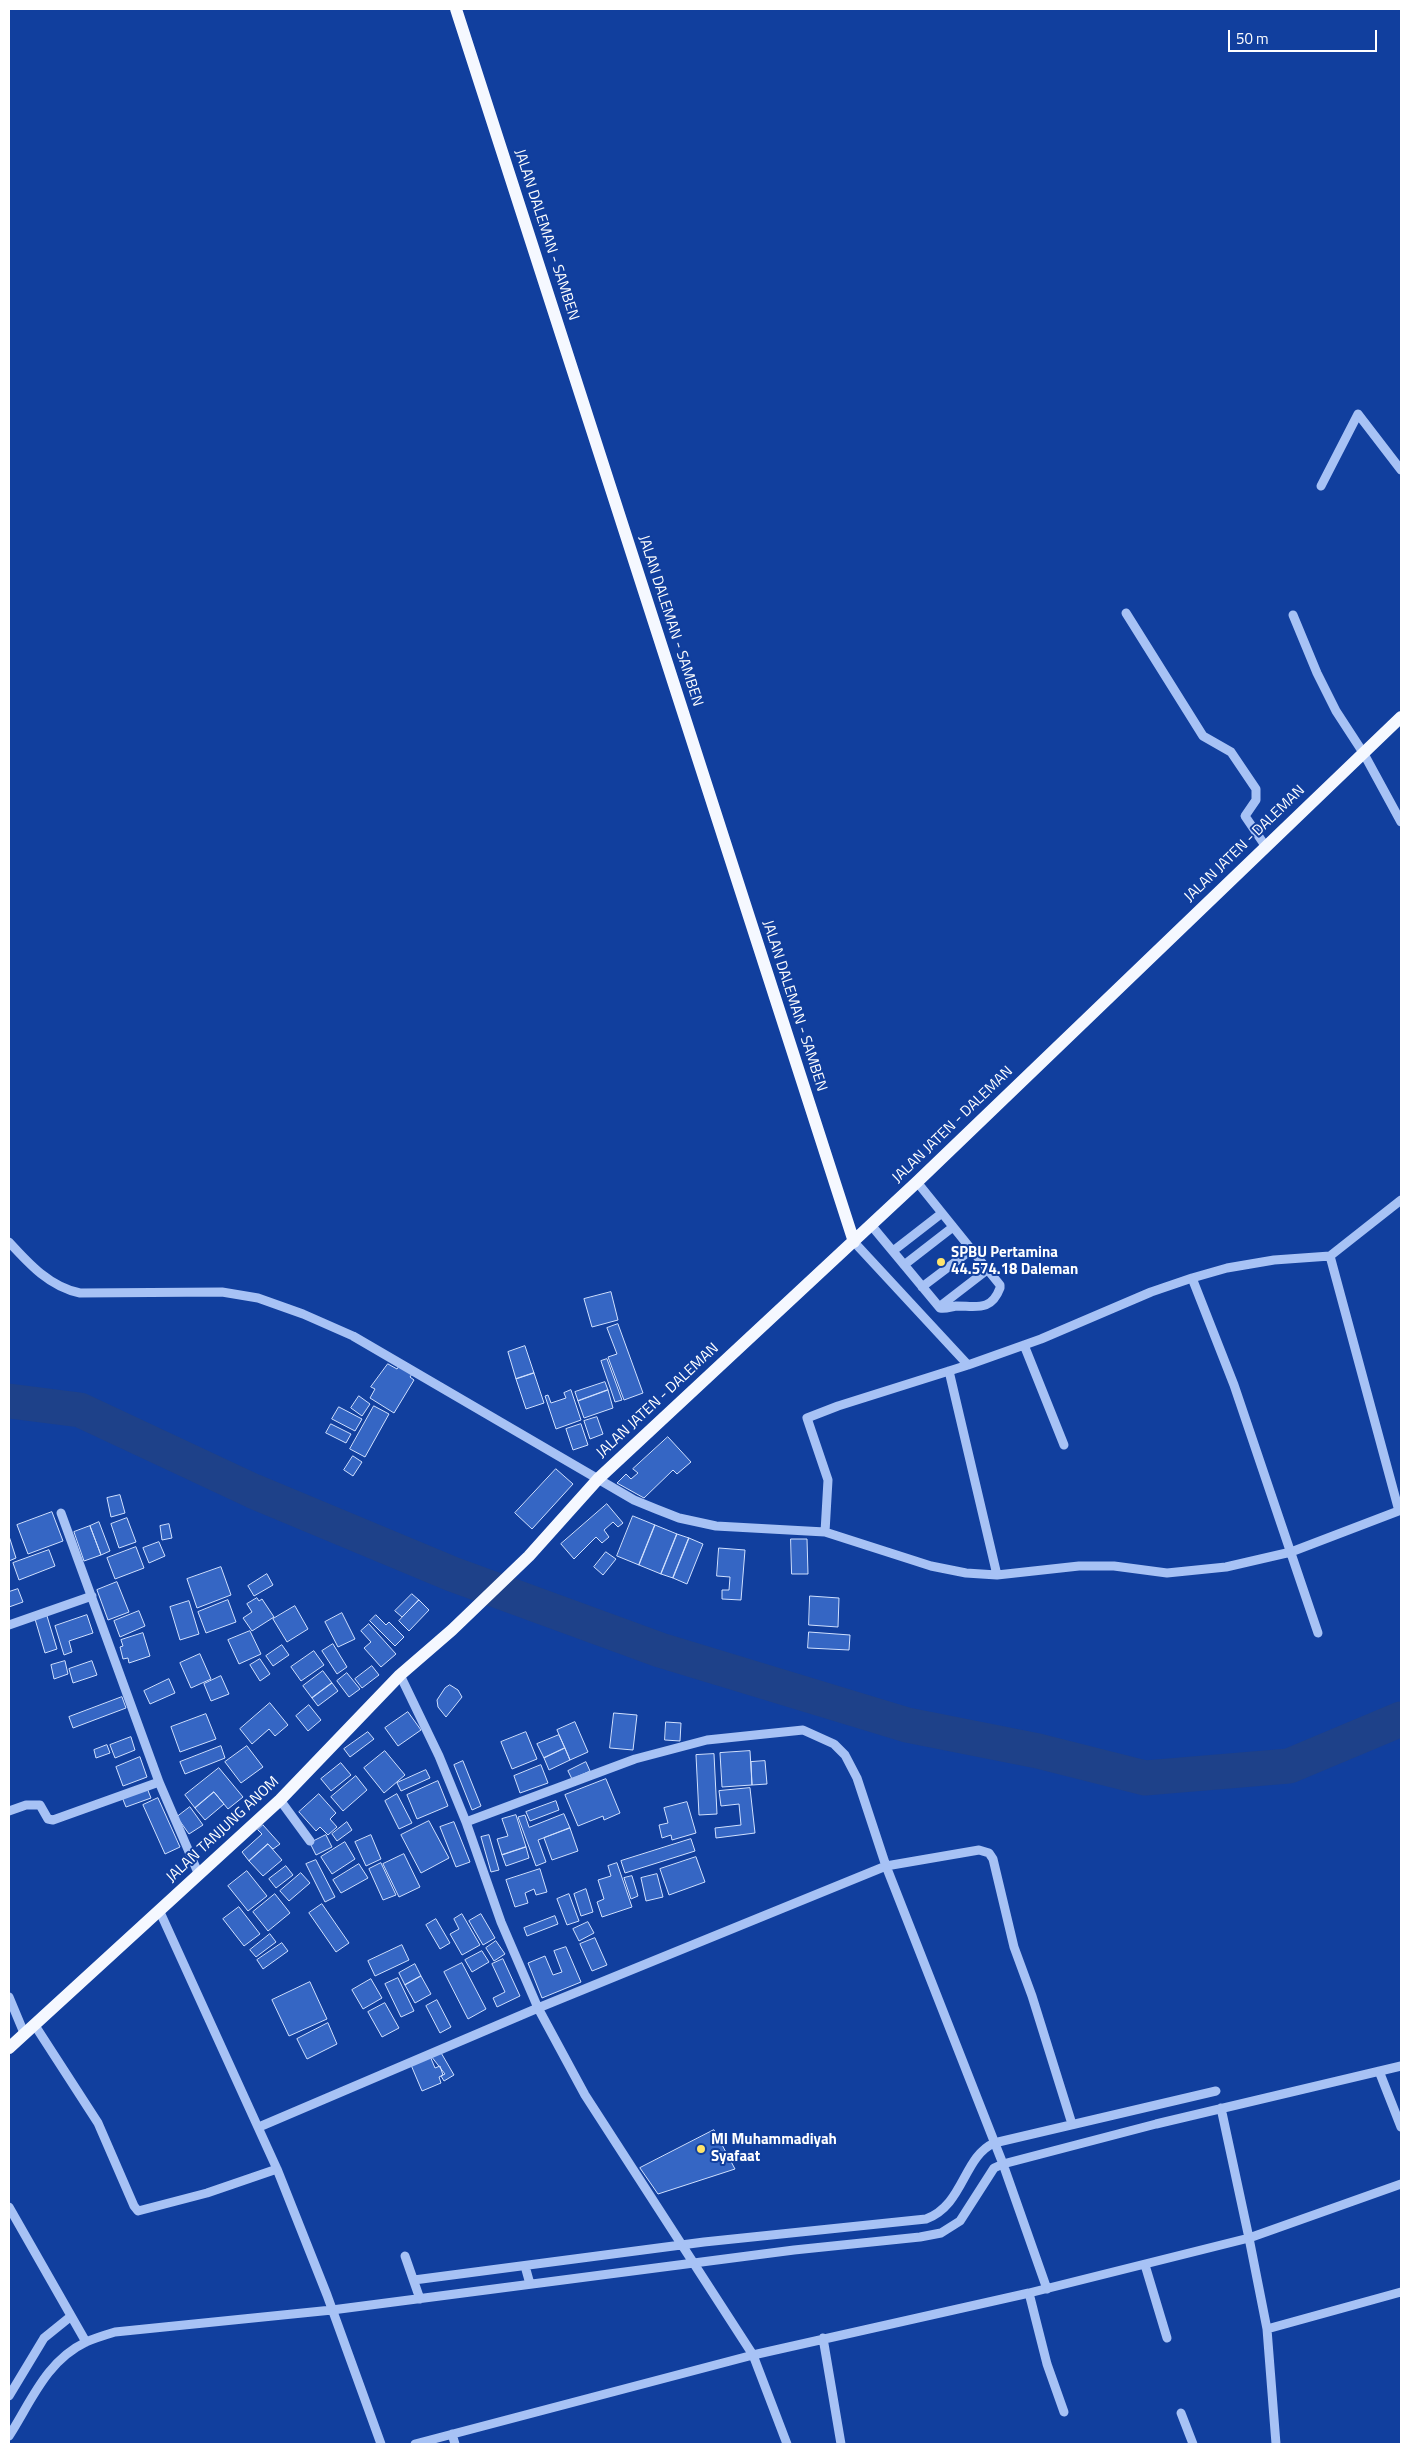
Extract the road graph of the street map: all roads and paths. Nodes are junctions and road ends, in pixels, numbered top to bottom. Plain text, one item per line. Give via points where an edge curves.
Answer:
1 (456, 9) edge
2 (1401, 470) edge
3 (1321, 486) dead end
4 (1126, 613) dead end
5 (1293, 615) dead end
6 (1401, 717) edge
7 (1364, 754) junction
8 (1401, 822) edge
9 (1266, 847) junction
10 (917, 1182) junction
11 (1401, 1200) edge
12 (942, 1213) junction
13 (872, 1225) junction
14 (953, 1227) junction
15 (9, 1242) edge
16 (854, 1242) junction
17 (971, 1250) junction
18 (893, 1252) junction
19 (1330, 1256) junction
20 (904, 1265) junction
21 (986, 1270) junction
22 (1192, 1278) junction
23 (922, 1287) junction
24 (939, 1307) junction
25 (1024, 1345) junction
26 (968, 1365) junction
27 (949, 1371) junction
28 (1064, 1444) dead end
29 (598, 1479) junction
30 (1400, 1509) edge
31 (60, 1513) dead end
32 (825, 1532) junction
33 (1290, 1547) junction
34 (997, 1573) junction
35 (92, 1596) junction
36 (9, 1625) edge
37 (452, 1630) joint
38 (1318, 1633) dead end
39 (400, 1675) junction
40 (159, 1782) junction
41 (280, 1800) junction
42 (9, 1811) edge
43 (466, 1822) junction
44 (310, 1841) dead end
45 (886, 1866) junction
46 (199, 1875) junction
47 (160, 1912) junction
48 (9, 1997) edge
49 (538, 2008) junction
50 (34, 2024) junction
51 (24, 2034) junction
52 (9, 2048) edge
53 (1401, 2066) edge
54 (1379, 2071) junction
55 (1216, 2091) dead end
56 (1221, 2108) junction
57 (1072, 2124) junction
58 (259, 2127) junction
59 (1401, 2128) edge
60 (995, 2146) junction
61 (1002, 2161) junction
62 (277, 2169) junction
63 (1401, 2184) edge
64 (9, 2207) edge
65 (1250, 2238) junction
66 (685, 2247) junction
67 (405, 2256) dead end
68 (695, 2263) junction
69 (1145, 2265) junction
70 (526, 2267) junction
71 (414, 2282) junction
72 (529, 2283) junction
73 (1047, 2289) junction
74 (1401, 2292) edge
75 (1029, 2293) junction
76 (420, 2297) junction
77 (332, 2308) junction
78 (72, 2319) junction
79 (1267, 2329) junction
80 (823, 2338) junction
81 (1166, 2338) dead end
82 (84, 2340) junction
83 (753, 2355) junction
84 (9, 2396) edge
85 (1064, 2412) dead end
86 (1181, 2413) dead end
87 (452, 2434) junction
88 (9, 2436) edge
89 (381, 2444) edge
90 (415, 2444) edge
91 (455, 2444) edge
92 (787, 2444) edge
93 (841, 2444) edge
94 (1193, 2444) edge
95 (1276, 2444) edge

1 - 16 main road, JALAN DALEMAN - SAMBEN
2 - 3 street via 1358,414
4 - 9 street via 1203,736 1231,752 1256,789 1256,800 1245,816
5 - 7 street via 1336,711
6 - 7 main road, JALAN JATEN - DALEMAN
7 - 8 street
7 - 9 main road, JALAN JATEN - DALEMAN
9 - 10 main road, JALAN JATEN - DALEMAN
10 - 12 street
10 - 13 main road, JALAN JATEN - DALEMAN
11 - 19 street
12 - 14 street
12 - 18 street
13 - 16 main road, JALAN JATEN - DALEMAN
13 - 18 street
14 - 17 street
14 - 20 street
15 - 29 street via 38,1272 70,1291 222,1292 258,1298 304,1314 402,1363
16 - 26 street
16 - 29 main road, JALAN JATEN - DALEMAN
17 - 21 street
17 - 23 street
18 - 20 street
19 - 22 street via 1267,1261
19 - 30 street
20 - 23 street
21 - 24 street
21 - 24 street via 1000,1285 995,1298 978,1308
22 - 25 street
22 - 33 street via 1234,1385
23 - 24 street
25 - 26 street
25 - 28 street
26 - 27 street
27 - 32 street via 807,1418 828,1480
27 - 34 street
29 - 32 street via 634,1500 679,1518 734,1528
29 - 37 main road, JALAN JATEN - DALEMAN via 529,1556
30 - 33 street
31 - 35 street
32 - 34 street via 931,1566 966,1573
33 - 34 street via 1226,1567 1185,1571 1099,1566
33 - 38 street
35 - 36 street
35 - 40 street
37 - 39 main road, JALAN TANJUNG ANOM
39 - 41 main road, JALAN TANJUNG ANOM
39 - 43 street
40 - 42 street via 53,1820 34,1804
40 - 46 street
41 - 44 street
41 - 46 main road, JALAN TANJUNG ANOM
43 - 45 street via 635,1759 706,1740 803,1730 834,1744 846,1755 857,1778
43 - 49 street via 501,1922
45 - 49 street
45 - 57 street via 974,1850 989,1853 1014,1947
45 - 60 street
46 - 47 main road, JALAN TANJUNG ANOM
47 - 50 main road, JALAN TANJUNG ANOM
47 - 58 street
48 - 51 street
49 - 58 street
49 - 66 street via 585,2095
50 - 51 main road, JALAN TANJUNG ANOM
50 - 62 street via 98,2124 138,2211 214,2191
51 - 52 main road, JALAN TANJUNG ANOM
53 - 54 street
54 - 56 street
54 - 59 street
55 - 57 street
56 - 61 street
56 - 65 street
57 - 60 street
58 - 62 street
60 - 61 street
60 - 66 street via 982,2151 945,2209 926,2219
61 - 68 street via 994,2168 960,2221 942,2233
61 - 73 street
62 - 77 street
63 - 65 street
64 - 78 street
65 - 69 street
65 - 79 street
66 - 68 street
66 - 70 street
67 - 71 street
68 - 72 street
68 - 83 street
69 - 73 street
69 - 81 street
70 - 71 street
70 - 72 street
71 - 76 street
72 - 76 street
73 - 75 street
74 - 79 street
75 - 80 street
75 - 85 street via 1047,2364
76 - 77 street
77 - 82 street via 115,2332
77 - 89 street
78 - 82 street
78 - 84 street via 44,2338
79 - 95 street
80 - 83 street
80 - 93 street
82 - 88 street via 40,2383
83 - 87 street
83 - 92 street
86 - 94 street
87 - 90 street
87 - 91 street

